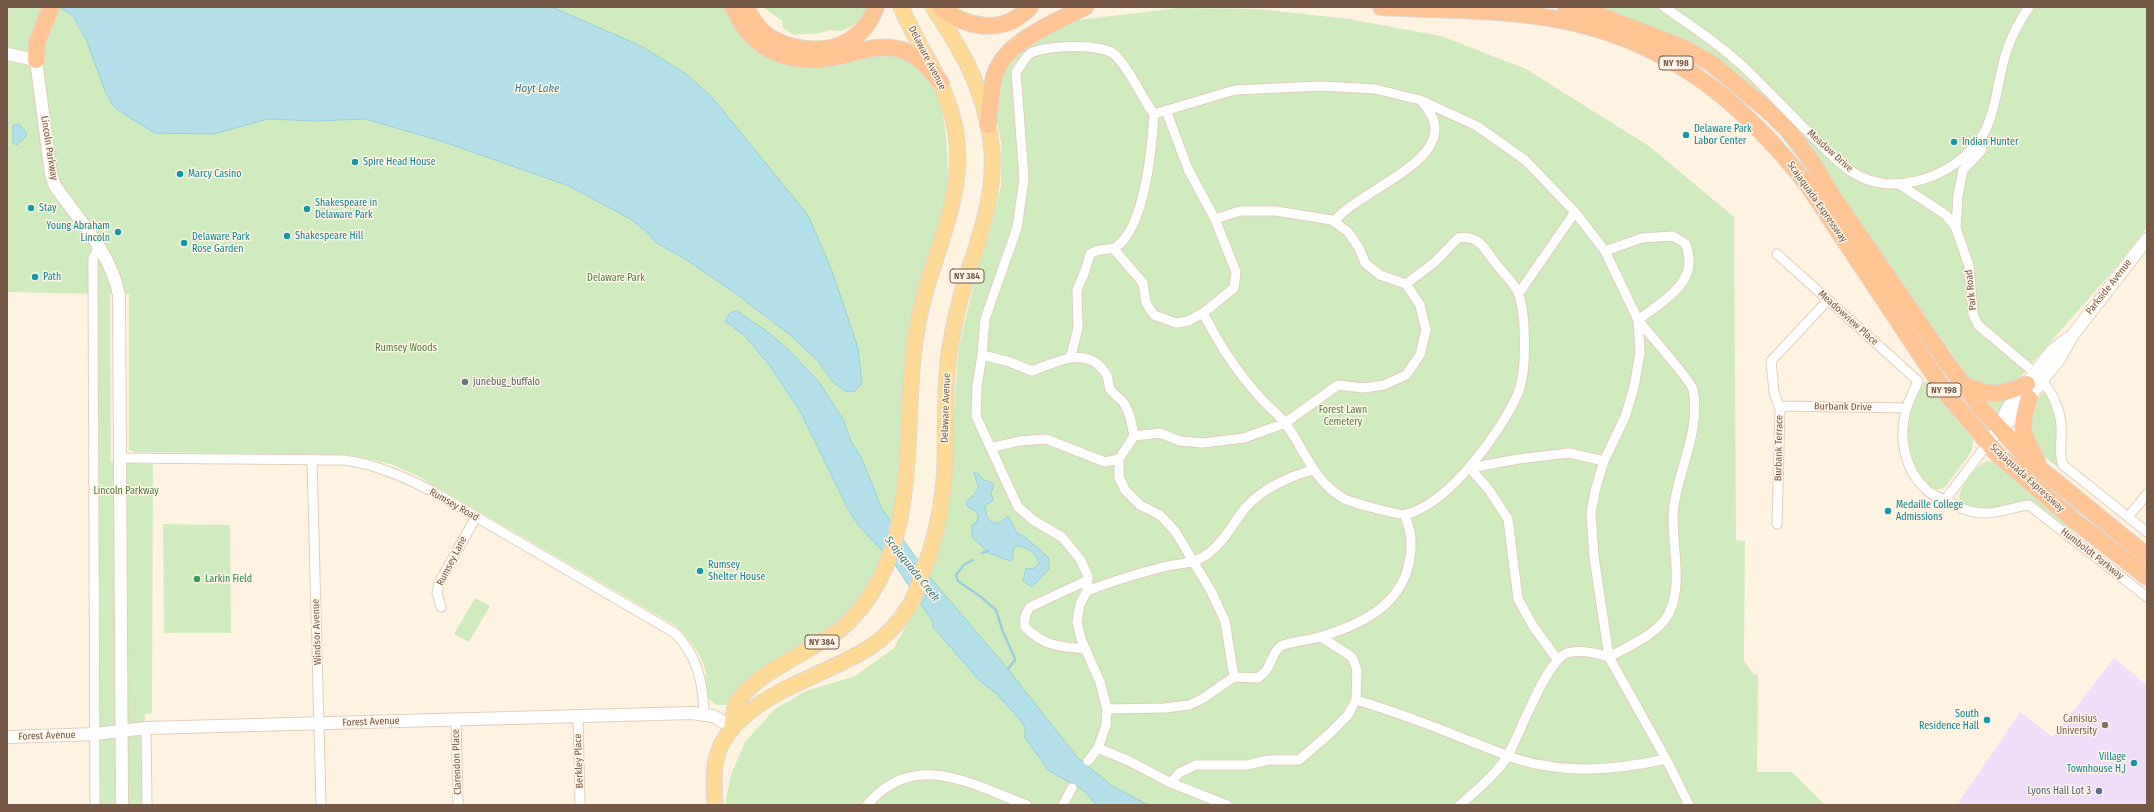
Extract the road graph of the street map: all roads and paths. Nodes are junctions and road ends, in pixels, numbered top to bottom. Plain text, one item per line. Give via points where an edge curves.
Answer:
1 (51, 7) edge
2 (733, 7) edge
3 (746, 7) edge
4 (876, 7) edge
5 (902, 7) edge
6 (933, 7) edge
7 (940, 7) edge
8 (1030, 7) edge
9 (1085, 7) edge
10 (1381, 7) edge
11 (1566, 7) edge
12 (1664, 7) edge
13 (2029, 7) edge
14 (7, 54) edge
15 (36, 60) junction
16 (941, 83) junction
17 (1420, 100) junction
18 (1166, 110) junction
19 (1154, 114) junction
20 (988, 125) junction
21 (1982, 150) dead end
22 (1899, 184) junction
23 (1575, 212) junction
24 (1215, 218) junction
25 (1334, 222) junction
26 (1956, 228) junction
27 (2145, 245) edge
28 (99, 246) junction
29 (1114, 249) junction
30 (1605, 251) junction
31 (1777, 254) dead end
32 (1406, 284) junction
33 (1519, 293) junction
34 (1828, 300) junction
35 (1203, 313) junction
36 (1638, 320) junction
37 (982, 355) junction
38 (1071, 356) junction
39 (2033, 384) junction
40 (1964, 385) junction
41 (1779, 406) junction
42 (1907, 408) junction
43 (1285, 423) junction
44 (1999, 428) junction
45 (1134, 436) junction
46 (1988, 444) junction
47 (990, 448) junction
48 (120, 458) junction
49 (312, 459) junction
50 (1118, 459) junction
51 (1604, 461) junction
52 (1470, 468) junction
53 (1313, 470) junction
54 (2042, 471) junction
55 (2147, 494) edge
56 (1945, 500) junction
57 (1405, 515) junction
58 (476, 517) junction
59 (2128, 517) junction
60 (1777, 524) dead end
61 (2147, 532) edge
62 (2146, 555) edge
63 (1194, 562) junction
64 (2145, 578) edge
65 (1088, 580) junction
66 (1087, 591) junction
67 (2147, 598) edge
68 (442, 607) dead end
69 (1321, 637) junction
70 (1086, 649) junction
71 (1609, 657) junction
72 (1557, 659) junction
73 (1234, 677) junction
74 (1356, 700) junction
75 (1107, 709) junction
76 (704, 714) junction
77 (578, 716) junction
78 (456, 720) junction
79 (319, 723) junction
80 (732, 727) junction
81 (146, 728) junction
82 (121, 731) junction
83 (95, 734) junction
84 (7, 737) edge
85 (1098, 748) junction
86 (1508, 756) junction
87 (1666, 759) junction
88 (1088, 760) dead end
89 (1171, 783) junction
90 (1072, 788) dead end
91 (95, 805) edge
92 (122, 805) edge
93 (147, 805) edge
94 (321, 805) edge
95 (458, 805) edge
96 (580, 805) edge
97 (715, 805) edge
98 (867, 805) edge
99 (1027, 805) edge
100 (1063, 805) edge
101 (1227, 805) edge
102 (1460, 805) edge
103 (1689, 805) edge

1 - 15 highway via 37,42
2 - 16 highway via 755,40 777,53 814,60 867,49 894,48 906,51 920,60
3 - 4 highway via 764,33 780,42 814,49 830,48 847,42 872,19
5 - 16 main road, Delaware Avenue / NY 384
6 - 20 main road, Delaware Avenue / NY 384 via 967,60 982,99
7 - 8 highway via 970,25 983,27 1006,23
9 - 20 highway via 1036,33 1008,53 995,72
10 - 46 highway, Scajaquada Expressway / NY 198 via 1518,14 1582,25 1628,39 1665,56 1704,81 1735,105 1785,157 1809,187 1946,393
11 - 40 highway, Scajaquada Expressway / NY 198 via 1601,16 1684,48 1712,64 1766,109 1788,130 1812,162 1832,197
12 - 22 street, Meadow Drive via 1721,48 1850,170 1876,182
13 - 22 street, Meadow Drive via 2008,47 1993,108 1985,131 1975,146 1942,172 1929,178
14 - 15 street
15 - 28 street, Lincoln Parkway via 51,174 55,186
16 - 80 main road, Delaware Avenue / NY 384 via 952,115 957,141 958,170 953,203 928,281 917,326 908,457 900,518 885,568 867,600 842,628 774,670 751,688 735,707
17 - 18 street via 1375,89 1321,86 1235,90
17 - 23 street via 1477,126 1525,160
17 - 25 street via 1432,113 1435,123 1434,137 1429,149 1396,177 1349,206
18 - 19 street
18 - 24 street via 1188,170
19 - 29 street via 1146,182 1135,221 1127,238
19 - 37 street via 1114,53 1088,47 1060,46 1031,53 1016,72 1024,179 1017,228 985,319
20 - 80 main road, Delaware Avenue / NY 384 via 992,152 989,203 963,288 951,342 946,390 943,487 929,558 910,606 894,626 870,647 777,694
21 - 26 street, Park Road via 1963,170
22 - 26 street, Park Road via 1946,214
23 - 30 street
23 - 33 street
24 - 25 street via 1240,211 1276,211
24 - 35 street via 1236,272 1234,288
25 - 32 street via 1348,232 1365,263 1380,275
26 - 39 street, Park Road via 1969,266 1973,314 1978,326
27 - 39 street, Parkside Avenue via 2072,336 2052,351
28 - 48 street, Lincoln Parkway via 114,273 119,295
28 - 83 street via 93,259 92,270
29 - 35 street via 1143,283 1146,303 1154,315 1176,323 1188,321
29 - 38 street via 1097,249 1090,254 1077,290 1078,328
30 - 36 street
30 - 36 street via 1642,238 1673,236 1686,244 1689,261 1685,279 1670,295
31 - 34 street, Meadowview Place
32 - 33 street via 1435,262 1458,238 1468,236 1479,241
32 - 43 street via 1420,304 1426,330 1420,355 1406,375 1384,385 1363,388 1338,385
33 - 52 street via 1524,315 1524,357 1518,392 1496,432
34 - 41 street, Burbank Terrace via 1771,361 1774,392
34 - 42 street, Meadowview Place via 1918,381
35 - 43 street via 1220,345 1240,373
36 - 51 street via 1640,353 1634,387 1625,417
36 - 71 street via 1692,387 1695,416 1674,505 1675,589 1669,614 1652,633
37 - 38 street via 1032,371
37 - 47 street via 976,416
38 - 45 street via 1082,357 1107,374 1110,388 1123,402 1130,418
39 - 40 highway via 1999,394
39 - 44 street, Parkside Avenue via 2012,419
39 - 54 highway via 2022,421 2022,430
39 - 59 street, Park Road via 2052,395 2060,416 2060,458 2063,464
40 - 44 highway, Scajaquada Expressway / NY 198
41 - 42 street, Burbank Drive
41 - 60 street, Burbank Terrace
42 - 56 street via 1903,448 1908,462 1916,478 1928,491
43 - 45 street via 1244,438 1202,443 1180,441 1160,433
43 - 53 street
44 - 46 street, Parkside Avenue
44 - 54 highway, Scajaquada Expressway / NY 198
45 - 50 street
46 - 56 street
46 - 64 highway, Scajaquada Expressway / NY 198 via 2075,521
47 - 50 street via 1019,441 1046,439 1105,462
47 - 65 street via 1018,507 1033,520 1062,537 1080,559
48 - 49 street, Rumsey Road
48 - 82 street, Lincoln Parkway
49 - 58 street, Rumsey Road via 364,462 412,481
49 - 79 street, Windsor Avenue
50 - 63 street via 1118,477 1125,490 1140,505 1160,515 1175,532
51 - 52 street via 1569,453
51 - 71 street via 1591,513 1594,557
52 - 57 street via 1427,506
52 - 72 street via 1489,490 1508,519 1518,599 1533,626
53 - 57 street via 1327,488 1345,499
53 - 63 street via 1297,474 1274,486 1248,505 1210,553
54 - 62 highway, Scajaquada Expressway / NY 198
55 - 59 street
56 - 67 street, Humboldt Parkway via 1965,511 1982,513 2000,512 2029,505
57 - 69 street via 1411,537 1410,563 1400,587 1381,610 1358,624
58 - 68 street, Rumsey Lane via 439,583 437,593
58 - 76 street, Rumsey Road via 675,633 698,666
59 - 61 street
63 - 66 street via 1119,579
63 - 73 street via 1225,621
65 - 66 street
65 - 70 street via 1030,607 1025,613 1024,620 1024,627 1036,638 1058,647
66 - 70 street via 1080,604 1077,622
69 - 73 street via 1298,640 1280,647 1272,656 1267,670 1258,678
69 - 74 street via 1352,657 1357,670
70 - 75 street via 1100,682
71 - 72 street via 1579,651 1567,653
71 - 87 street
72 - 86 street via 1531,705
73 - 75 street via 1189,705
74 - 86 street via 1388,709
74 - 89 street via 1348,715 1299,760 1268,760 1247,765 1196,765 1179,773
75 - 85 street via 1106,725
76 - 77 street, Forest Avenue
76 - 80 street, Forest Avenue
77 - 78 street, Forest Avenue
77 - 96 street, Berkley Place
78 - 79 street, Forest Avenue
78 - 95 street, Clarendon Place
79 - 81 street, Forest Avenue
79 - 94 street, Windsor Avenue
80 - 97 main road, Delaware Avenue / NY 384 via 716,759
81 - 82 street, Forest Avenue
81 - 93 street
82 - 83 street, Forest Avenue
82 - 92 street, Lincoln Parkway
83 - 84 street, Forest Avenue
83 - 91 street
85 - 88 street
85 - 89 street via 1129,760
86 - 87 street via 1542,765 1589,769 1634,766
86 - 102 street
87 - 103 street
89 - 101 street
90 - 100 street
98 - 99 street via 883,787 904,778 928,774 954,777

